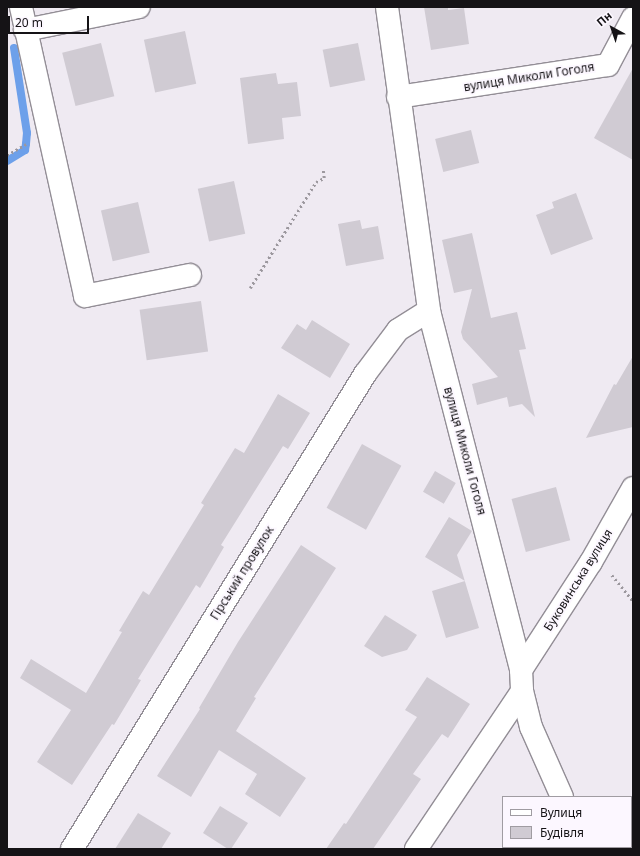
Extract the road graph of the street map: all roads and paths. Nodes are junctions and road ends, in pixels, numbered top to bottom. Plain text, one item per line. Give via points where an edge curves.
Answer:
1 (21, 7) edge
2 (139, 7) edge
3 (387, 7) edge
4 (633, 18) edge
5 (25, 30) junction
6 (398, 98) junction
7 (323, 170) dead end
8 (190, 274) dead end
9 (250, 288) dead end
10 (428, 311) junction
11 (633, 488) edge
12 (591, 562) junction
13 (633, 601) edge
14 (521, 670) junction
15 (522, 691) junction
16 (562, 796) edge
17 (72, 849) edge
18 (416, 849) edge

1 - 5 street
2 - 5 street
3 - 6 street, вулиця Миколи Гоголя
4 - 6 street, вулиця Миколи Гоголя via 608,65
5 - 8 street via 85,296
6 - 10 street, вулиця Миколи Гоголя
7 - 9 path via 324,178 316,182
10 - 14 street, вулиця Миколи Гоголя
10 - 17 street, Гірський провулок via 398,330 365,374
11 - 12 street, Буковинська вулиця
12 - 13 path via 615,578
12 - 14 street, Буковинська вулиця
14 - 15 street, вулиця Миколи Гоголя
15 - 16 street, вулиця Миколи Гоголя via 531,727
15 - 18 street

